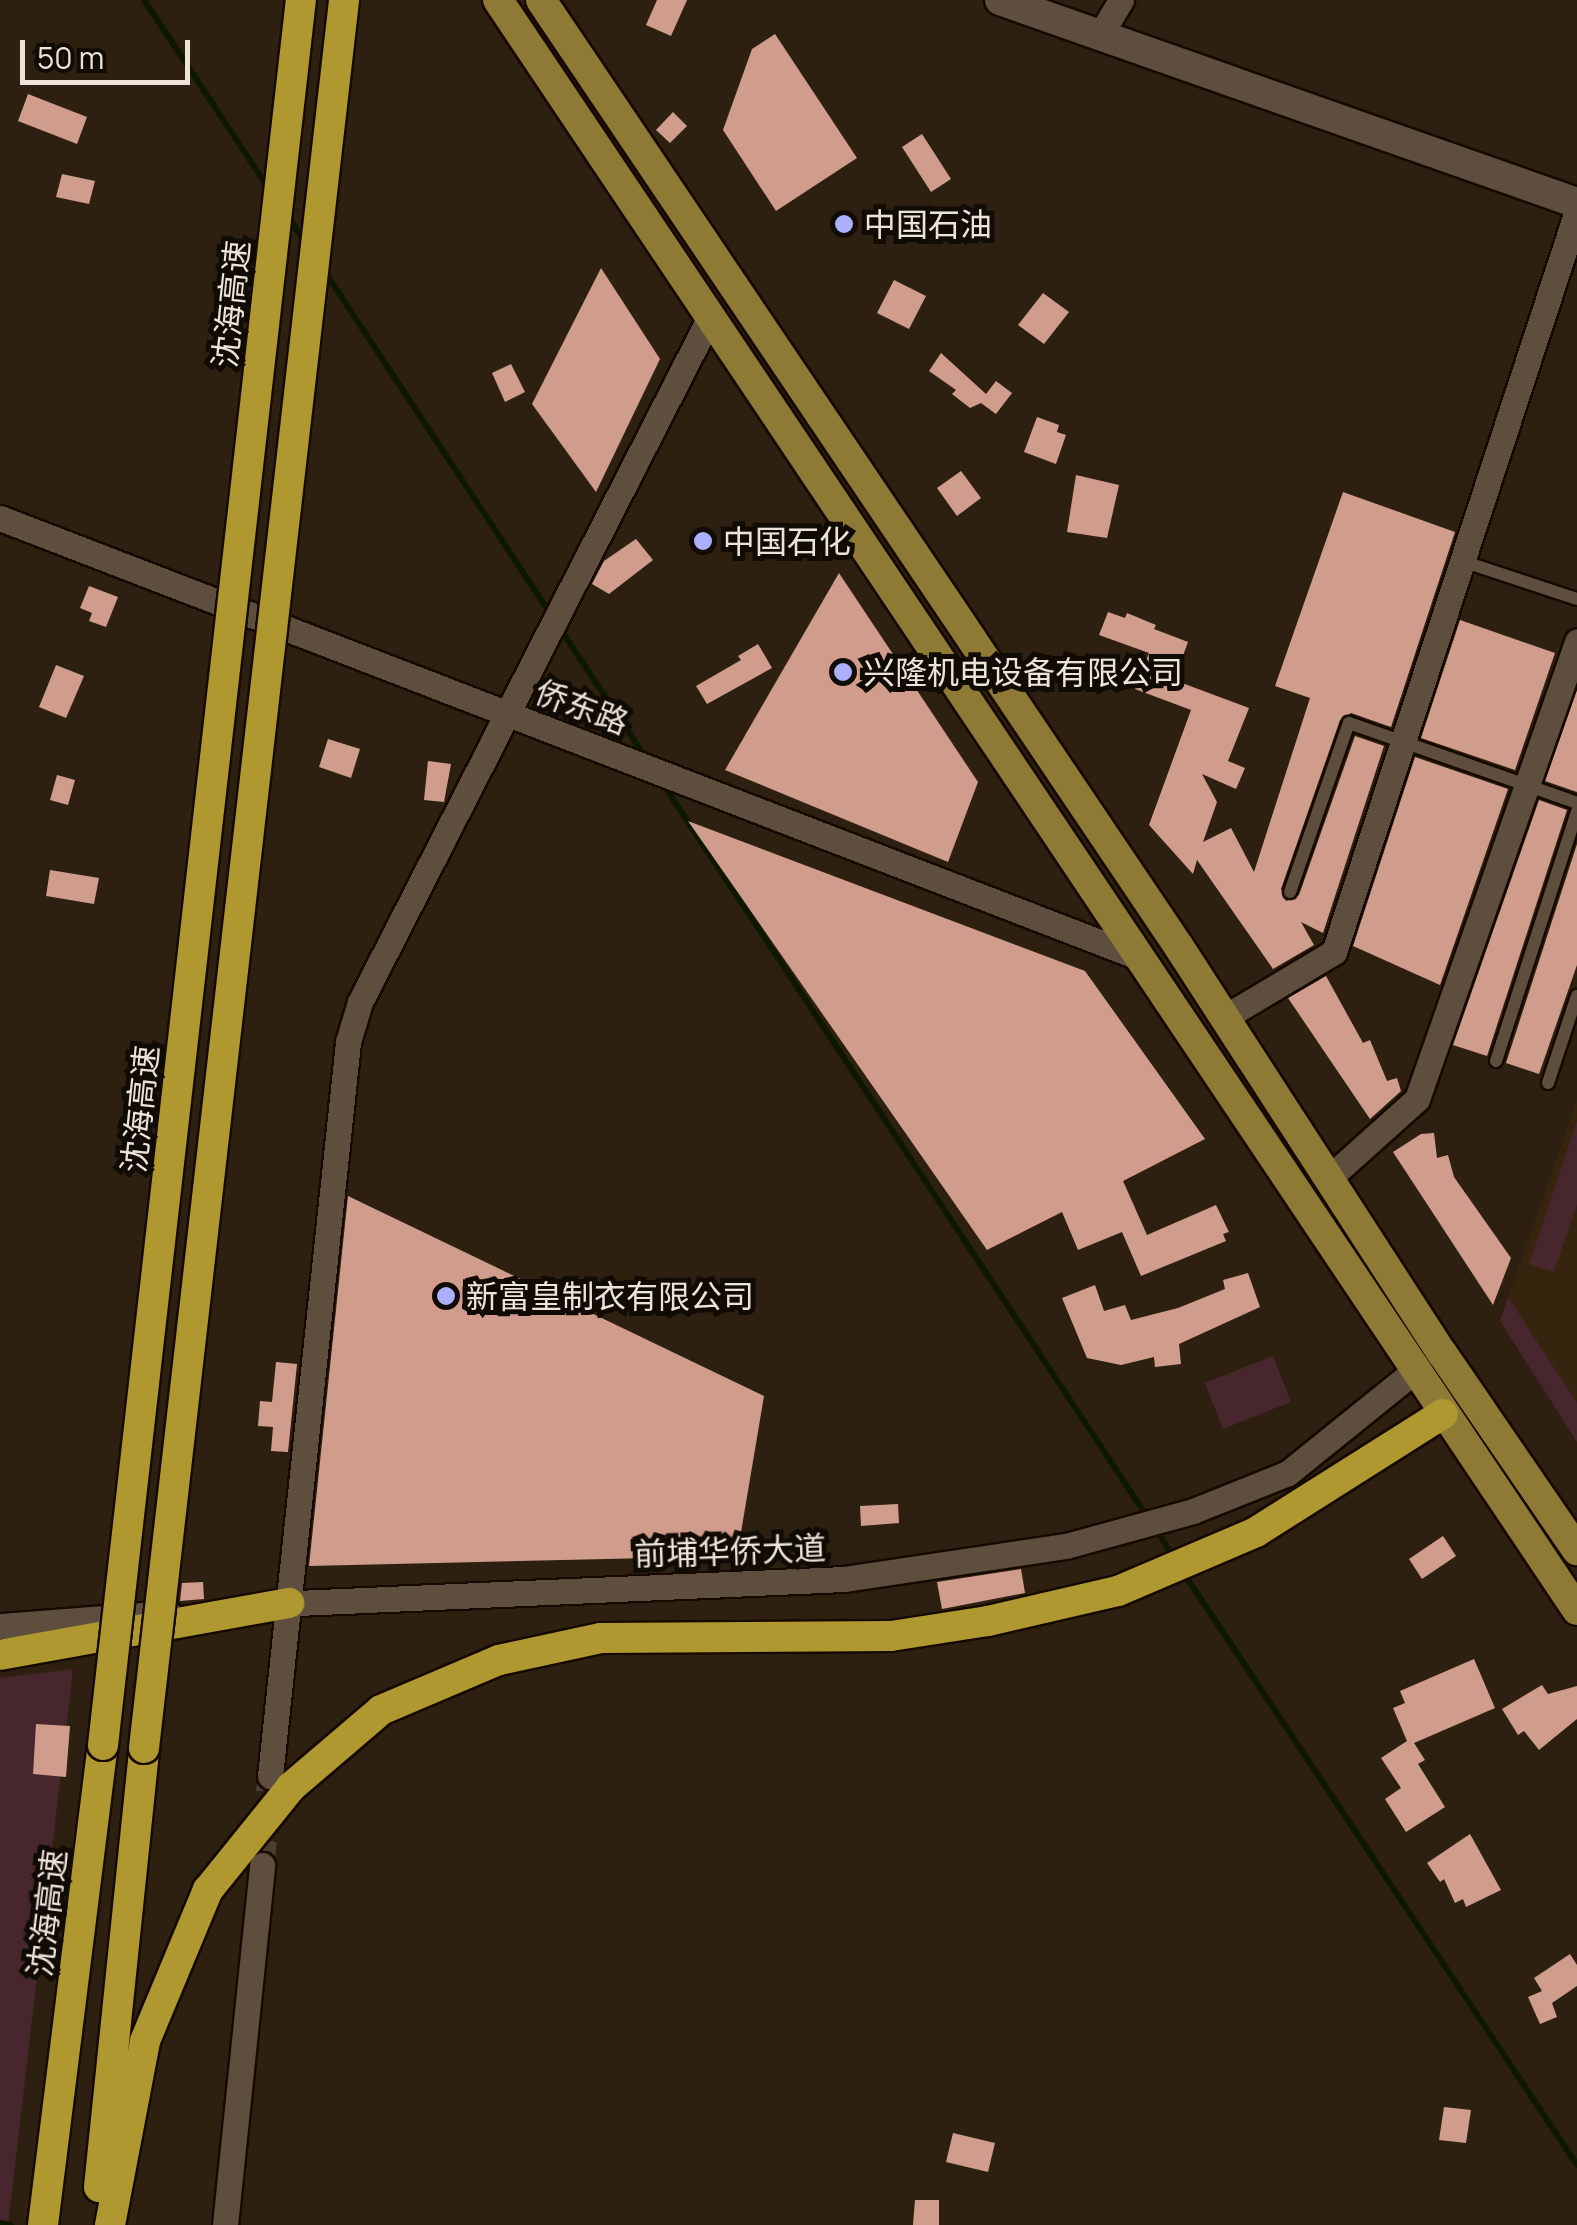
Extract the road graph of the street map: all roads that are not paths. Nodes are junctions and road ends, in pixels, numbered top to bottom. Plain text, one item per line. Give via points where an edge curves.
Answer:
1 (301, 0) edge
2 (344, 0) edge
3 (498, 0) edge
4 (541, 0) edge
5 (1000, 0) edge
6 (1121, 0) edge
7 (1100, 35) junction
8 (1577, 207) edge
9 (711, 314) junction
10 (0, 518) edge
11 (1462, 560) junction
12 (1577, 599) edge
13 (1577, 642) edge
14 (508, 714) junction
15 (1403, 742) junction
16 (1527, 786) junction
17 (1577, 803) edge
18 (1577, 812) edge
19 (1290, 892) dead end
20 (1141, 958) junction
21 (1577, 996) edge
22 (1225, 1018) junction
23 (1496, 1061) dead end
24 (1548, 1083) dead end
25 (1328, 1178) junction
26 (1413, 1372) junction
27 (1443, 1414) junction
28 (1577, 1550) edge
29 (289, 1603) junction
30 (1577, 1610) edge
31 (0, 1626) edge
32 (0, 1654) edge
33 (270, 1776) tunnel mouth
34 (262, 1865) tunnel mouth
35 (43, 2225) edge
36 (95, 2225) edge
37 (110, 2225) edge
38 (225, 2225) edge

1 - 35 highway, 沈海高速, bridge via 104,1745
2 - 36 highway, bridge
3 - 9 main road
4 - 22 main road
5 - 7 street
6 - 7 street
7 - 8 street
8 - 11 street
9 - 14 street
9 - 20 main road
10 - 14 street, 侨东路
11 - 12 lane
11 - 15 street
13 - 16 street
14 - 20 street, 侨东路
14 - 29 street via 360,1002 348,1042
15 - 16 lane
15 - 19 lane via 1349,723
15 - 22 street via 1334,952
16 - 17 lane
16 - 25 street via 1418,1098
18 - 23 lane
20 - 26 main road
21 - 24 lane
22 - 25 main road
25 - 28 main road
26 - 27 main road
26 - 29 street, 前埔华侨大道 via 1288,1473 1066,1546 844,1579
27 - 30 main road
27 - 37 highway via 1256,1532 1118,1591 892,1636 600,1638 500,1660 381,1710 291,1787 208,1890 146,2041
29 - 31 street, 前埔华侨大道
29 - 32 highway
29 - 33 street
34 - 38 street

